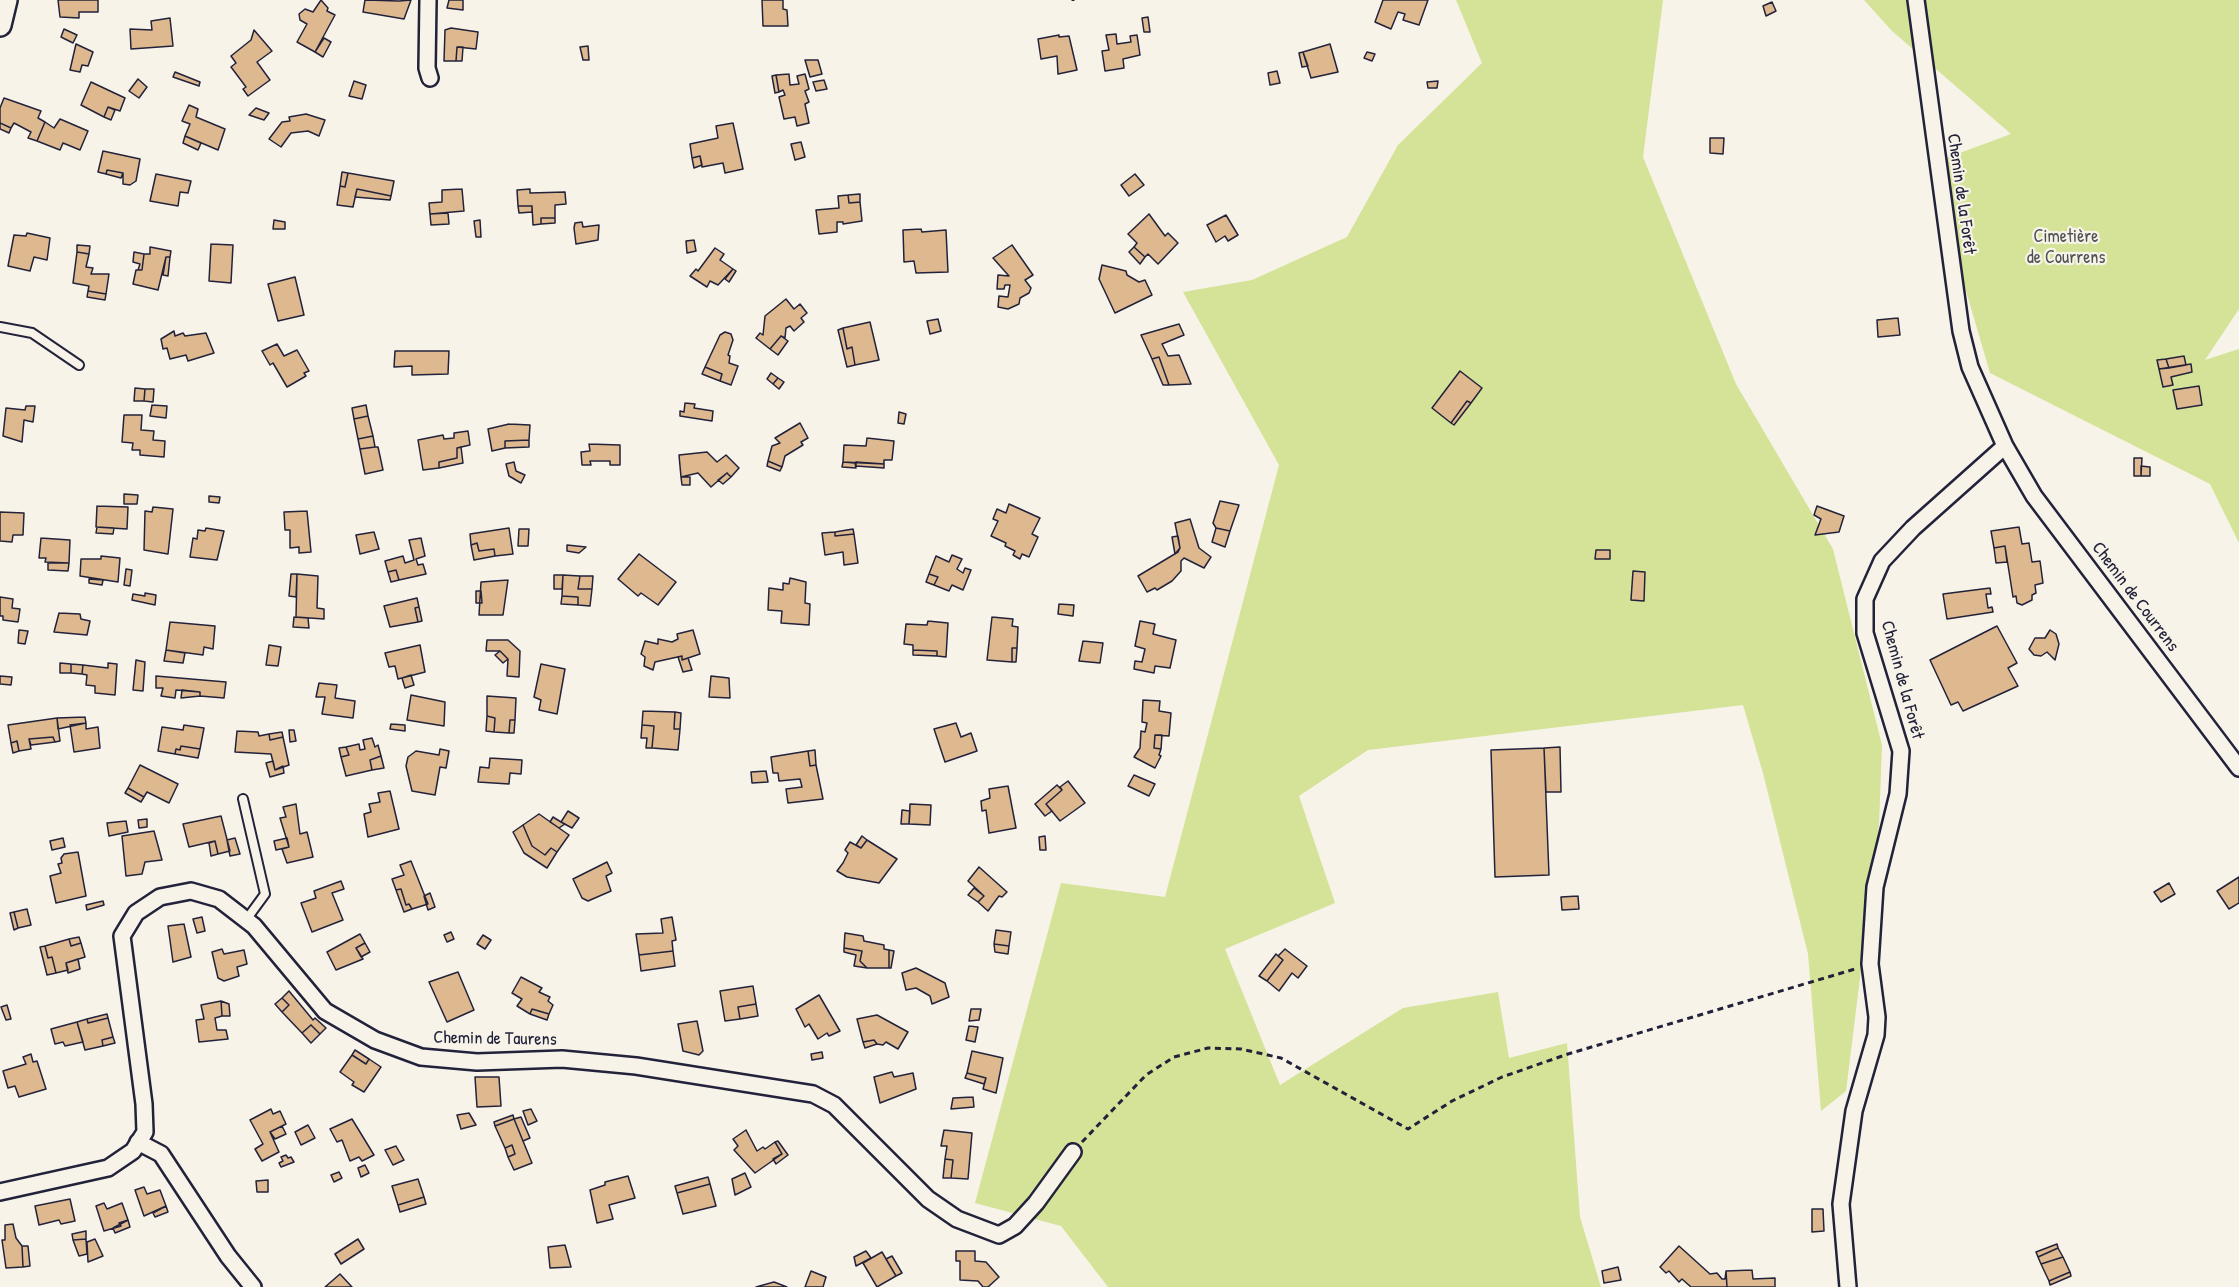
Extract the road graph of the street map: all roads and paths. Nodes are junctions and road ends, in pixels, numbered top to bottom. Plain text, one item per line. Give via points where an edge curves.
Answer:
1 (6, 0) edge
2 (428, 0) edge
3 (1916, 0) edge
4 (0, 25) edge
5 (430, 78) dead end
6 (0, 327) edge
7 (79, 365) dead end
8 (2005, 446) junction
9 (2239, 768) edge
10 (243, 800) dead end
11 (246, 920) junction
12 (1870, 964) junction
13 (138, 1142) junction
14 (1073, 1152) joint
15 (0, 1192) edge
16 (253, 1287) edge
17 (1848, 1287) edge

1 - 4 main road
2 - 5 street
3 - 8 street, Chemin de la Forêt via 1961,331 1970,367
6 - 7 lane via 32,333
8 - 9 street, Chemin de Courrens via 2034,496
8 - 12 street, Chemin de la Forêt via 1882,561 1865,599 1865,633 1900,752 1898,794 1875,887
10 - 11 lane via 265,894
11 - 13 street, Chemin de Taurens via 219,899 191,891 152,902 136,913 122,936 144,1104 145,1132
11 - 14 street, Chemin de Taurens via 325,1011 395,1049 421,1057 477,1062 562,1059 636,1066 813,1094 834,1105 928,1199 957,1219 999,1235 1015,1226 1036,1203
12 - 14 path via 1546,1061 1452,1101 1408,1129 1281,1058 1241,1049 1208,1048 1174,1057 1146,1075
12 - 17 street, Chemin de la Forêt via 1876,1035 1854,1111 1841,1204
13 - 15 street via 133,1151 108,1168
13 - 16 street via 161,1154

